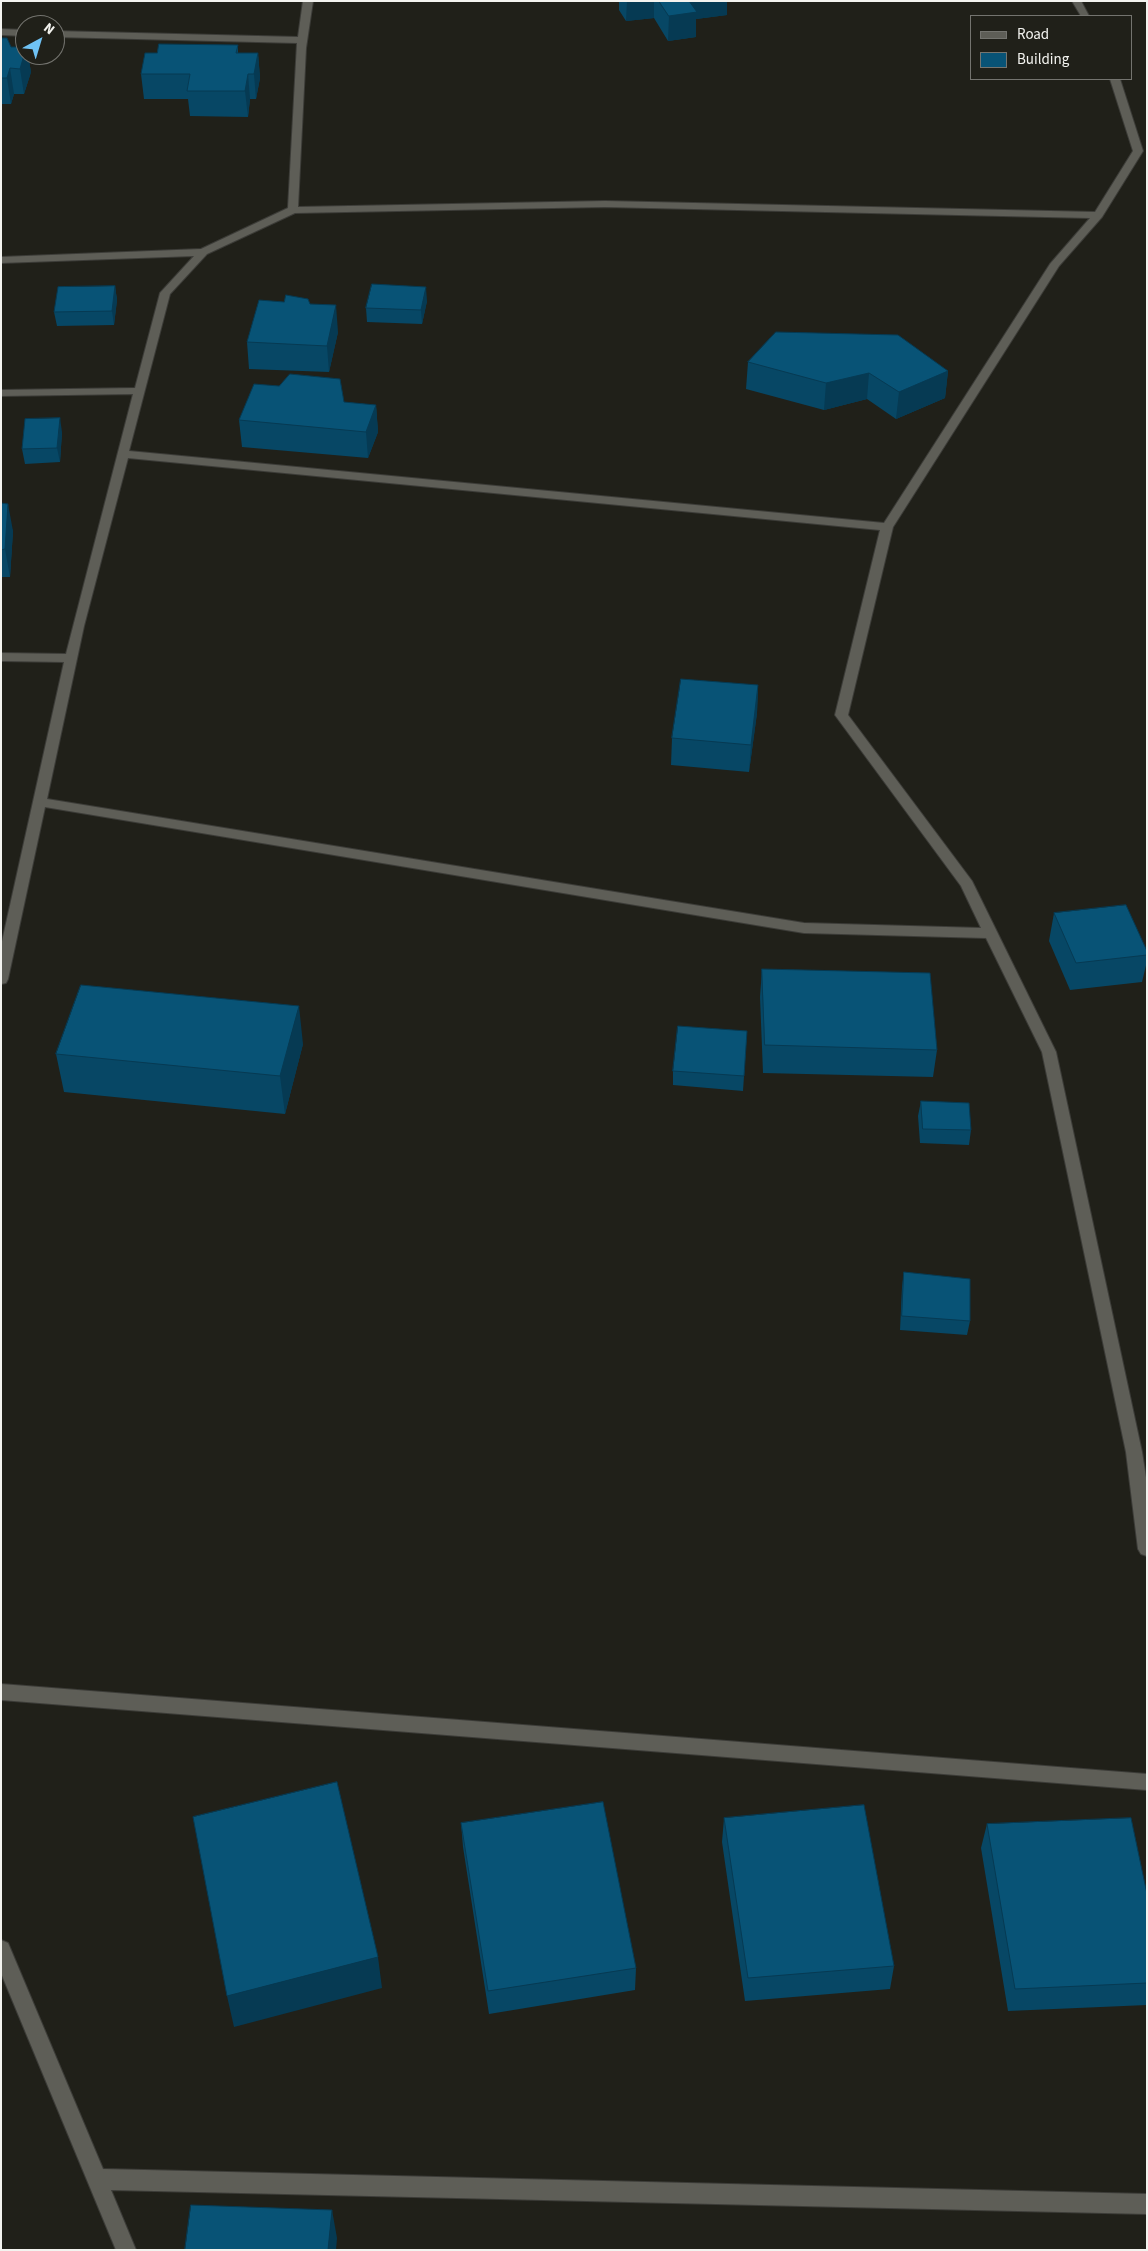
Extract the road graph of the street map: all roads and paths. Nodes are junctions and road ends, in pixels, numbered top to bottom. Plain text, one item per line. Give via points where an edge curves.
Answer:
1 (308, 1) edge
2 (1076, 1) edge
3 (1084, 15) edge
4 (1, 32) edge
5 (15, 33) edge
6 (65, 34) edge
7 (302, 40) junction
8 (1115, 80) edge
9 (293, 210) junction
10 (1098, 215) junction
11 (203, 252) junction
12 (1, 260) edge
13 (140, 390) junction
14 (1, 393) edge
15 (123, 454) junction
16 (887, 527) junction
17 (1, 657) edge
18 (71, 658) junction
19 (40, 802) junction
20 (7, 930) edge
21 (990, 933) junction
22 (1, 979) edge
23 (1147, 1549) edge
24 (1, 1692) edge
25 (1147, 1782) edge
26 (1, 1949) edge
27 (97, 2179) junction
28 (1147, 2204) edge
29 (126, 2250) edge

1 - 7 street
2 - 3 street
4 - 5 street
6 - 7 street
7 - 9 street
8 - 10 street via 1138,151
9 - 10 street via 604,204
9 - 11 street
10 - 16 street via 1055,264
11 - 12 street
11 - 13 street via 165,293
13 - 14 street
13 - 15 street
15 - 16 street
15 - 18 street
16 - 21 street via 841,715 967,884
17 - 18 street
18 - 19 street
19 - 20 street
19 - 21 street via 804,928
20 - 22 street
21 - 23 street via 1049,1052 1134,1452
24 - 25 street
26 - 27 street
27 - 28 street
27 - 29 street

